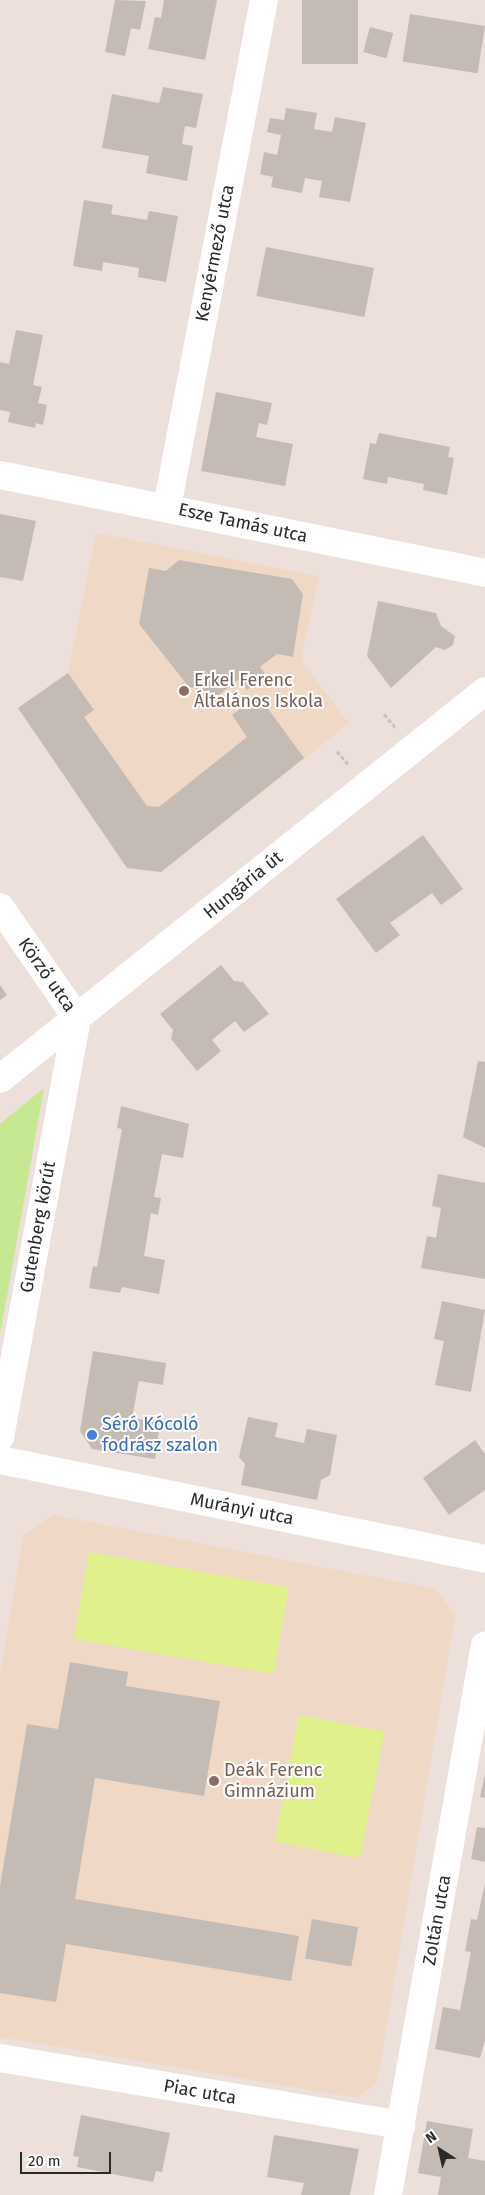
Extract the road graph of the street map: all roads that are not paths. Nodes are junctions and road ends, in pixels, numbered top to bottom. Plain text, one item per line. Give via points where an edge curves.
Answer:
1 (264, 0) edge
2 (0, 475) edge
3 (167, 507) junction
4 (485, 573) edge
5 (485, 691) edge
6 (0, 907) edge
7 (77, 1018) junction
8 (0, 1079) edge
9 (0, 1437) edge
10 (0, 1460) edge
11 (485, 1559) edge
12 (485, 1645) edge
13 (0, 2058) edge
14 (401, 2125) junction
15 (388, 2195) edge

1 - 3 street, Kenyérmező utca
2 - 3 street, Esze Tamás utca
3 - 4 street, Esze Tamás utca
5 - 7 street, Hungária út
6 - 7 street, Körző utca
7 - 8 street, Hungária út
7 - 9 street, Gutenberg körút
10 - 11 street, Murányi utca
12 - 14 street, Zoltán utca
13 - 14 street, Piac utca
14 - 15 street, Zoltán utca

